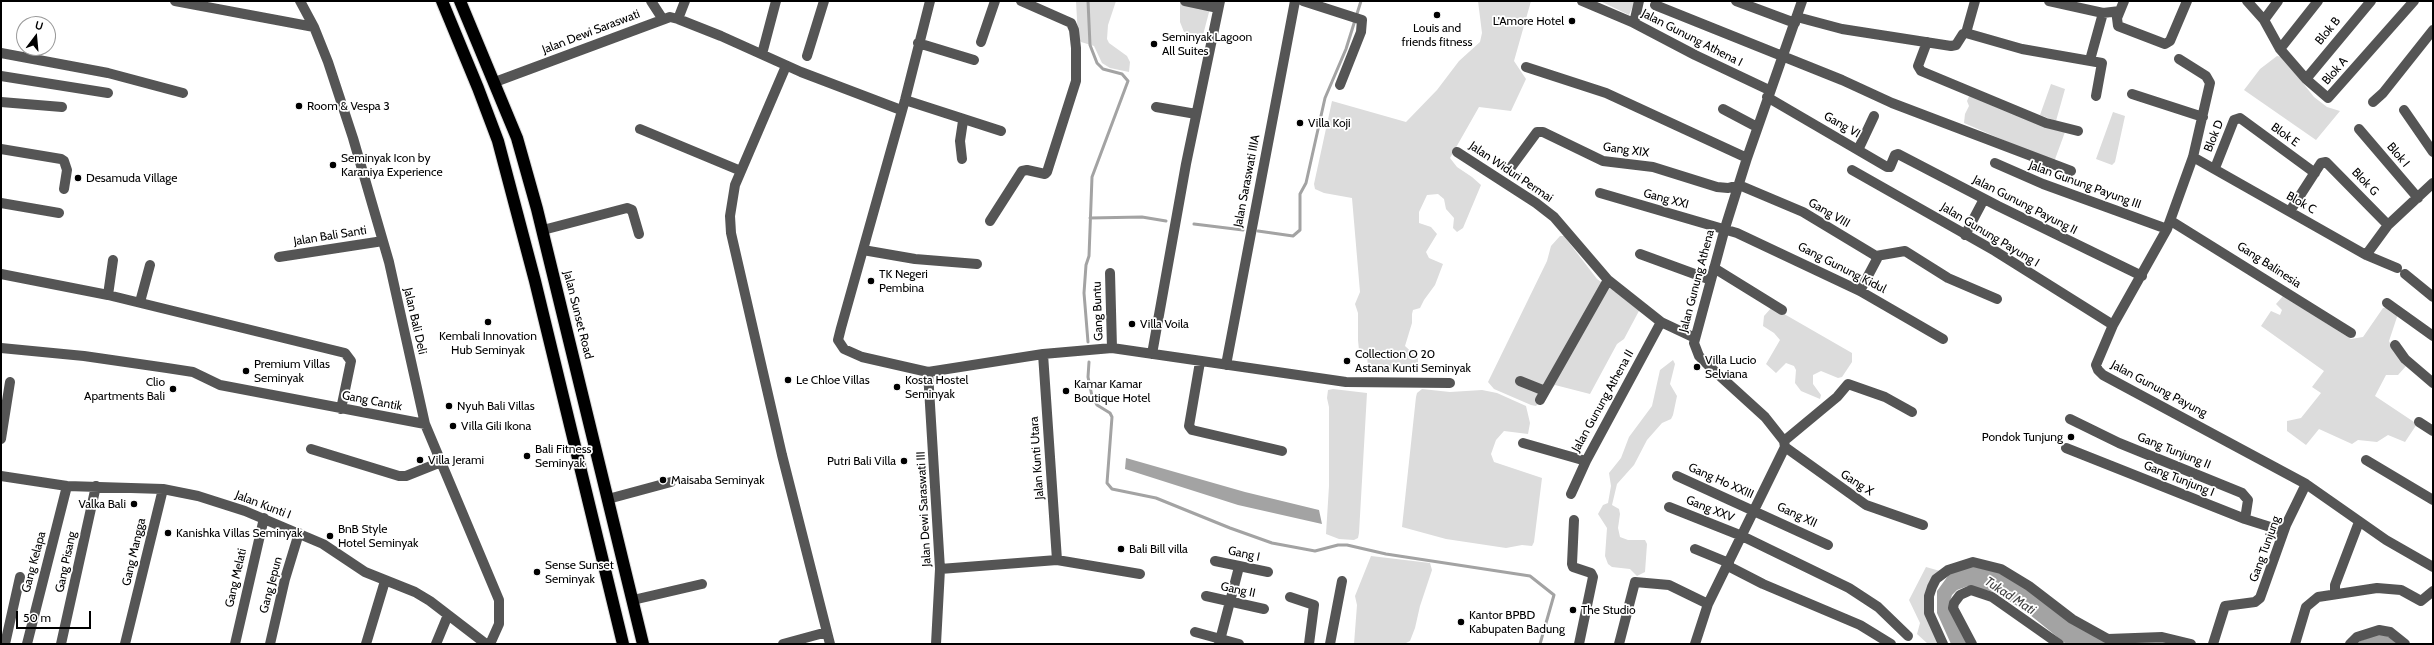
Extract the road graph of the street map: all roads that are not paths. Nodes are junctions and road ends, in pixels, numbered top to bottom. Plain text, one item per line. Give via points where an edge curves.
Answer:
1 (175, 1) edge
2 (300, 1) edge
3 (442, 1) edge
4 (460, 1) edge
5 (651, 1) edge
6 (685, 1) edge
7 (776, 1) edge
8 (824, 1) edge
9 (930, 1) edge
10 (995, 1) edge
11 (1021, 1) edge
12 (1185, 1) edge
13 (1294, 1) edge
14 (1303, 1) edge
15 (1582, 1) edge
16 (1639, 1) edge
17 (1736, 1) edge
18 (1802, 1) edge
19 (1975, 1) edge
20 (2124, 1) edge
21 (2187, 1) edge
22 (2247, 1) edge
23 (2278, 1) edge
24 (2318, 1) edge
25 (2371, 1) edge
26 (2414, 1) edge
27 (2056, 2) edge
28 (1219, 4) edge
29 (1655, 5) dead end
30 (2120, 11) junction
31 (2103, 13) junction
32 (662, 18) junction
33 (678, 19) junction
34 (1796, 20) junction
35 (2264, 20) junction
36 (1634, 23) junction
37 (314, 27) junction
38 (1966, 33) junction
39 (2431, 35) edge
40 (981, 42) dead end
41 (1927, 42) junction
42 (918, 43) junction
43 (2280, 49) junction
44 (1, 53) edge
45 (762, 54) junction
46 (807, 56) dead end
47 (1782, 56) junction
48 (2178, 59) dead end
49 (974, 60) dead end
50 (2090, 60) junction
51 (786, 66) junction
52 (1526, 67) dead end
53 (1, 76) edge
54 (2306, 79) junction
55 (495, 82) junction
56 (1340, 85) dead end
57 (108, 93) dead end
58 (183, 93) dead end
59 (1768, 93) junction
60 (2132, 94) dead end
61 (2096, 96) dead end
62 (905, 100) junction
63 (1, 102) edge
64 (2373, 102) dead end
65 (62, 107) dead end
66 (1156, 107) dead end
67 (1723, 109) dead end
68 (901, 110) junction
69 (2404, 110) dead end
70 (1196, 114) junction
71 (1874, 116) dead end
72 (2203, 117) junction
73 (2240, 118) joint
74 (963, 121) junction
75 (1757, 127) junction
76 (640, 129) dead end
77 (2359, 129) dead end
78 (1001, 131) dead end
79 (2078, 131) dead end
80 (1, 149) edge
81 (1858, 150) junction
82 (1457, 152) dead end
83 (2433, 152) edge
84 (1898, 154) joint
85 (2193, 157) junction
86 (1747, 158) junction
87 (962, 159) dead end
88 (1995, 163) dead end
89 (2215, 168) junction
90 (1508, 170) dead end
91 (1852, 170) dead end
92 (741, 171) junction
93 (2071, 171) dead end
94 (2315, 172) junction
95 (2433, 183) edge
96 (1739, 185) junction
97 (64, 189) dead end
98 (1600, 193) dead end
99 (2418, 198) junction
100 (1984, 199) junction
101 (1, 203) edge
102 (2290, 211) junction
103 (59, 213) dead end
104 (990, 222) dead end
105 (2169, 225) junction
106 (2388, 225) junction
107 (1725, 228) junction
108 (542, 230) junction
109 (640, 234) dead end
110 (1965, 235) junction
111 (384, 241) junction
112 (862, 250) junction
113 (1640, 254) dead end
114 (2366, 255) junction
115 (280, 257) dead end
116 (1878, 257) junction
117 (113, 260) dead end
118 (977, 264) dead end
119 (150, 265) dead end
120 (1714, 268) junction
121 (1110, 273) dead end
122 (1, 274) edge
123 (2142, 276) junction
124 (1608, 280) junction
125 (1711, 280) junction
126 (1860, 291) junction
127 (108, 295) junction
128 (2433, 297) edge
129 (1997, 299) dead end
130 (140, 302) junction
131 (2387, 303) dead end
132 (1782, 310) dead end
133 (1661, 322) junction
134 (2113, 325) junction
135 (2351, 333) dead end
136 (2433, 336) edge
137 (1695, 338) junction
138 (1943, 339) dead end
139 (2395, 345) dead end
140 (1, 348) edge
141 (1112, 348) junction
142 (1043, 354) junction
143 (1152, 354) junction
144 (1200, 362) junction
145 (1226, 365) junction
146 (928, 372) junction
147 (1520, 381) dead end
148 (10, 382) dead end
149 (1450, 383) dead end
150 (2433, 383) edge
151 (341, 409) junction
152 (1912, 412) dead end
153 (2070, 420) dead end
154 (2419, 422) dead end
155 (425, 424) junction
156 (2433, 431) edge
157 (1, 439) edge
158 (1523, 443) dead end
159 (1784, 444) junction
160 (2066, 448) dead end
161 (310, 449) dead end
162 (1282, 451) dead end
163 (2366, 460) dead end
164 (1586, 461) junction
165 (441, 462) junction
166 (1, 476) edge
167 (1677, 476) dead end
168 (671, 482) dead end
169 (2306, 484) junction
170 (67, 486) junction
171 (96, 486) junction
172 (163, 489) junction
173 (1572, 494) dead end
174 (608, 499) junction
175 (2433, 500) edge
176 (1669, 507) dead end
177 (1754, 510) junction
178 (264, 518) junction
179 (2245, 519) junction
180 (1574, 520) dead end
181 (2359, 522) junction
182 (1924, 525) dead end
183 (2284, 532) junction
184 (299, 533) junction
185 (1742, 536) junction
186 (1828, 545) dead end
187 (1695, 549) dead end
188 (1057, 560) junction
189 (1215, 561) dead end
190 (1728, 565) junction
191 (1239, 567) junction
192 (2433, 567) edge
193 (940, 568) junction
194 (1268, 572) dead end
195 (1140, 574) dead end
196 (20, 577) dead end
197 (385, 581) junction
198 (1342, 581) dead end
199 (702, 584) dead end
200 (2433, 591) edge
201 (2335, 593) junction
202 (1206, 596) dead end
203 (1290, 597) dead end
204 (633, 600) junction
205 (1230, 603) junction
206 (1708, 604) junction
207 (1264, 609) dead end
208 (448, 615) junction
209 (827, 632) junction
210 (1195, 632) dead end
211 (1908, 636) dead end
212 (1220, 641) edge
213 (5, 644) edge
214 (27, 644) edge
215 (61, 644) edge
216 (125, 644) edge
217 (235, 644) edge
218 (270, 644) edge
219 (366, 644) edge
220 (436, 644) edge
221 (486, 644) edge
222 (490, 644) edge
223 (623, 644) edge
224 (643, 644) edge
225 (782, 644) edge
226 (830, 644) edge
227 (936, 644) edge
228 (1239, 644) edge
229 (1310, 644) edge
230 (1330, 644) edge
231 (1579, 644) edge
232 (1619, 644) edge
233 (1695, 644) edge
234 (1891, 644) edge
235 (1943, 644) edge
236 (1972, 644) edge
237 (2059, 644) edge
238 (2191, 644) edge
239 (2213, 644) edge
240 (2295, 644) edge
241 (2350, 644) edge
242 (2405, 644) edge

1 - 37 street
2 - 37 street, Jalan Bali Deli
3 - 223 highway via 498,141 562,387
4 - 55 highway, Jalan Sunset Road
5 - 32 street
6 - 33 street
7 - 45 street
8 - 46 street
9 - 42 street
10 - 40 street
11 - 104 street via 1071,24 1076,48 1076,81 1047,172 1045,174 1022,171
12 - 28 street
13 - 145 street, Jalan Saraswati IIIA
14 - 56 street via 1362,20 1361,32
15 - 36 street, Jalan Gunung Athena I
16 - 36 street
17 - 34 street
18 - 34 street, Jalan Gunung Athena
19 - 38 street
20 - 30 street
21 - 30 street via 2173,36 2167,44 2120,28 2116,22
22 - 35 street, Blok A
23 - 35 street
24 - 43 street
25 - 54 street, Blok B
26 - 54 street, Blok A via 2330,97 2325,97
27 - 31 street
28 - 70 street
29 - 47 street
30 - 31 street
31 - 50 street
32 - 33 street, Jalan Dewi Saraswati
32 - 55 street, Jalan Dewi Saraswati
33 - 45 street, Jalan Dewi Saraswati
34 - 41 street
34 - 47 street, Jalan Gunung Athena
35 - 43 street, Blok A
36 - 59 street, Jalan Gunung Athena I
37 - 111 street, Jalan Bali Deli via 341,99
38 - 41 street via 1955,46
38 - 50 street via 2022,49
39 - 64 street
41 - 79 street via 1918,66 1921,71 2046,123
42 - 49 street
42 - 62 street
43 - 54 street, Blok A
44 - 58 street via 108,73
45 - 51 street, Jalan Dewi Saraswati
47 - 59 street, Jalan Gunung Athena
47 - 93 street via 1892,103
48 - 72 street, Jalan Gunung Payung via 2206,76 2210,83
50 - 61 street via 2103,64
51 - 68 street, Jalan Dewi Saraswati
51 - 92 street
52 - 86 street via 1606,93
53 - 57 street
55 - 108 highway, Jalan Sunset Road via 517,138
59 - 75 street, Jalan Gunung Athena
59 - 81 street, Gang VI
60 - 72 street
62 - 68 street
62 - 74 street
63 - 65 street
66 - 70 street
67 - 75 street
68 - 112 street
69 - 83 street
70 - 143 street
71 - 81 street
72 - 85 street, Jalan Gunung Payung
73 - 89 street, Blok D via 2234,120
73 - 94 street, Blok E
74 - 78 street
74 - 87 street via 960,141
75 - 86 street, Jalan Gunung Athena
76 - 92 street
77 - 99 street, Blok I
80 - 97 street via 61,158 66,170
81 - 84 street, Gang VI via 1888,167 1895,154
82 - 124 street, Jalan Widuri Permai via 1521,192 1554,217
84 - 100 street, Jalan Gunung Payung II
85 - 89 street, Blok C
85 - 105 street, Jalan Gunung Payung
86 - 96 street, Jalan Gunung Athena
88 - 105 street, Jalan Gunung Payung III via 2043,184
89 - 102 street, Blok C
90 - 96 street, Gang XIX via 1540,131 1603,161 1653,167 1717,187
91 - 110 street, Jalan Gunung Payung I
92 - 209 street via 732,200 731,233 782,455
94 - 102 street
94 - 106 street, Blok G via 2321,163 2328,163
95 - 99 street
96 - 107 street, Jalan Gunung Athena
96 - 116 street, Gang VIII via 1803,212
98 - 107 street, Gang XXI
99 - 106 street
100 - 110 street
100 - 123 street, Jalan Gunung Payung II
101 - 103 street
102 - 114 street, Blok C
105 - 123 street, Jalan Gunung Payung
105 - 135 street, Gang Balinesia
106 - 114 street
107 - 120 street, Jalan Gunung Athena
107 - 126 street, Gang Gunung Kidul
108 - 109 street via 627,208 632,210
108 - 174 highway, Jalan Sunset Road
110 - 134 street, Jalan Gunung Payung I
111 - 115 street, Jalan Bali Santi
111 - 155 street, Jalan Bali Deli
112 - 118 street via 915,259
112 - 146 street via 839,336 840,345 862,357
113 - 125 street
114 - 128 street, Blok C via 2401,271
116 - 126 street
116 - 129 street via 1905,251 1948,278
117 - 127 street
119 - 130 street
120 - 125 street, Jalan Gunung Athena
120 - 132 street
121 - 141 street, Gang Buntu
122 - 127 street
123 - 134 street, Jalan Gunung Payung
124 - 133 street, Jalan Widuri Permai
124 - 147 street via 1543,396
125 - 137 street, Jalan Gunung Athena
126 - 138 street, Gang Gunung Kidul
127 - 130 street
130 - 151 street via 345,353 351,361
131 - 136 street
133 - 137 street, Jalan Widuri Permai
133 - 164 street, Jalan Gunung Athena II
134 - 169 street, Jalan Gunung Payung via 2096,365 2103,375
137 - 159 street, Jalan Gunung Athena via 1695,349 1699,356 1765,417
139 - 150 street via 2405,359
140 - 151 street, Gang Cantik via 84,356 193,372 220,385
141 - 142 street
141 - 143 street
142 - 146 street
142 - 188 street, Jalan Kunti Utara
143 - 144 street
144 - 145 street
144 - 162 street via 1189,426 1192,430
145 - 149 street via 1346,382
146 - 193 street, Jalan Dewi Saraswati III
148 - 157 street
151 - 155 street, Gang Cantik
152 - 159 street via 1885,397 1848,384
153 - 179 street, Gang Tunjung II via 2119,443 2242,493 2248,500
154 - 156 street
155 - 165 street, Jalan Bali Deli
158 - 164 street
159 - 177 street
159 - 182 street, Gang X via 1866,505
160 - 179 street, Gang Tunjung I
161 - 165 street via 399,476 406,476
163 - 175 street
164 - 173 street, Jalan Gunung Athena II
165 - 222 street, Jalan Bali Deli via 499,600 500,617
166 - 170 street, Jalan Kunti I
167 - 177 street, Gang Ho XXIII
168 - 174 street
169 - 181 street, Jalan Gunung Payung
169 - 183 street, Gang Tunjung
170 - 171 street, Jalan Kunti I
170 - 214 street, Gang Kelapa
171 - 172 street, Jalan Kunti I
171 - 215 street, Gang Pisang
172 - 178 street, Jalan Kunti I via 198,496
172 - 216 street, Gang Mangga
174 - 204 highway, Jalan Sunset Road
176 - 185 street, Gang XXV
177 - 185 street
177 - 186 street, Gang XII
178 - 184 street, Jalan Kunti I
178 - 217 street, Gang Melati
179 - 183 street, Gang Tunjung I
180 - 231 street via 1572,564 1573,567 1591,573 1593,578
181 - 192 street, Jalan Gunung Payung
181 - 201 street via 2335,585
183 - 239 street, Gang Tunjung via 2260,598 2256,602 2226,606
184 - 197 street, Jalan Kunti I
184 - 218 street, Gang Jepun
185 - 190 street
185 - 211 street, Gang XXV via 1849,588 1878,607
187 - 190 street
188 - 193 street
188 - 195 street
189 - 191 street, Gang I
190 - 206 street
190 - 234 street via 1763,584 1860,625
191 - 194 street, Gang I
191 - 205 street
193 - 227 street, Jalan Dewi Saraswati III
196 - 213 street
197 - 208 street, Jalan Kunti I via 415,592
197 - 219 street
198 - 230 street
199 - 204 street
200 - 201 street via 2421,601 2401,590 2392,589 2362,589
201 - 240 street via 2318,597 2306,607
202 - 205 street, Gang II
203 - 229 street via 1314,605
204 - 224 highway, Jalan Sunset Road
205 - 207 street, Gang II
205 - 212 street
206 - 232 street via 1669,585 1635,582
206 - 233 street
208 - 220 street
208 - 221 street, Jalan Kunti I
209 - 225 street
209 - 226 street
210 - 212 street
212 - 228 street
235 - 238 street via 1929,613 1928,596 1936,579 1948,570 1973,562 2001,569 2029,586 2072,619 2108,639 2162,637
236 - 237 street via 1953,608 1960,594 1971,590 1992,597
241 - 242 street via 2357,637 2379,630 2390,632

